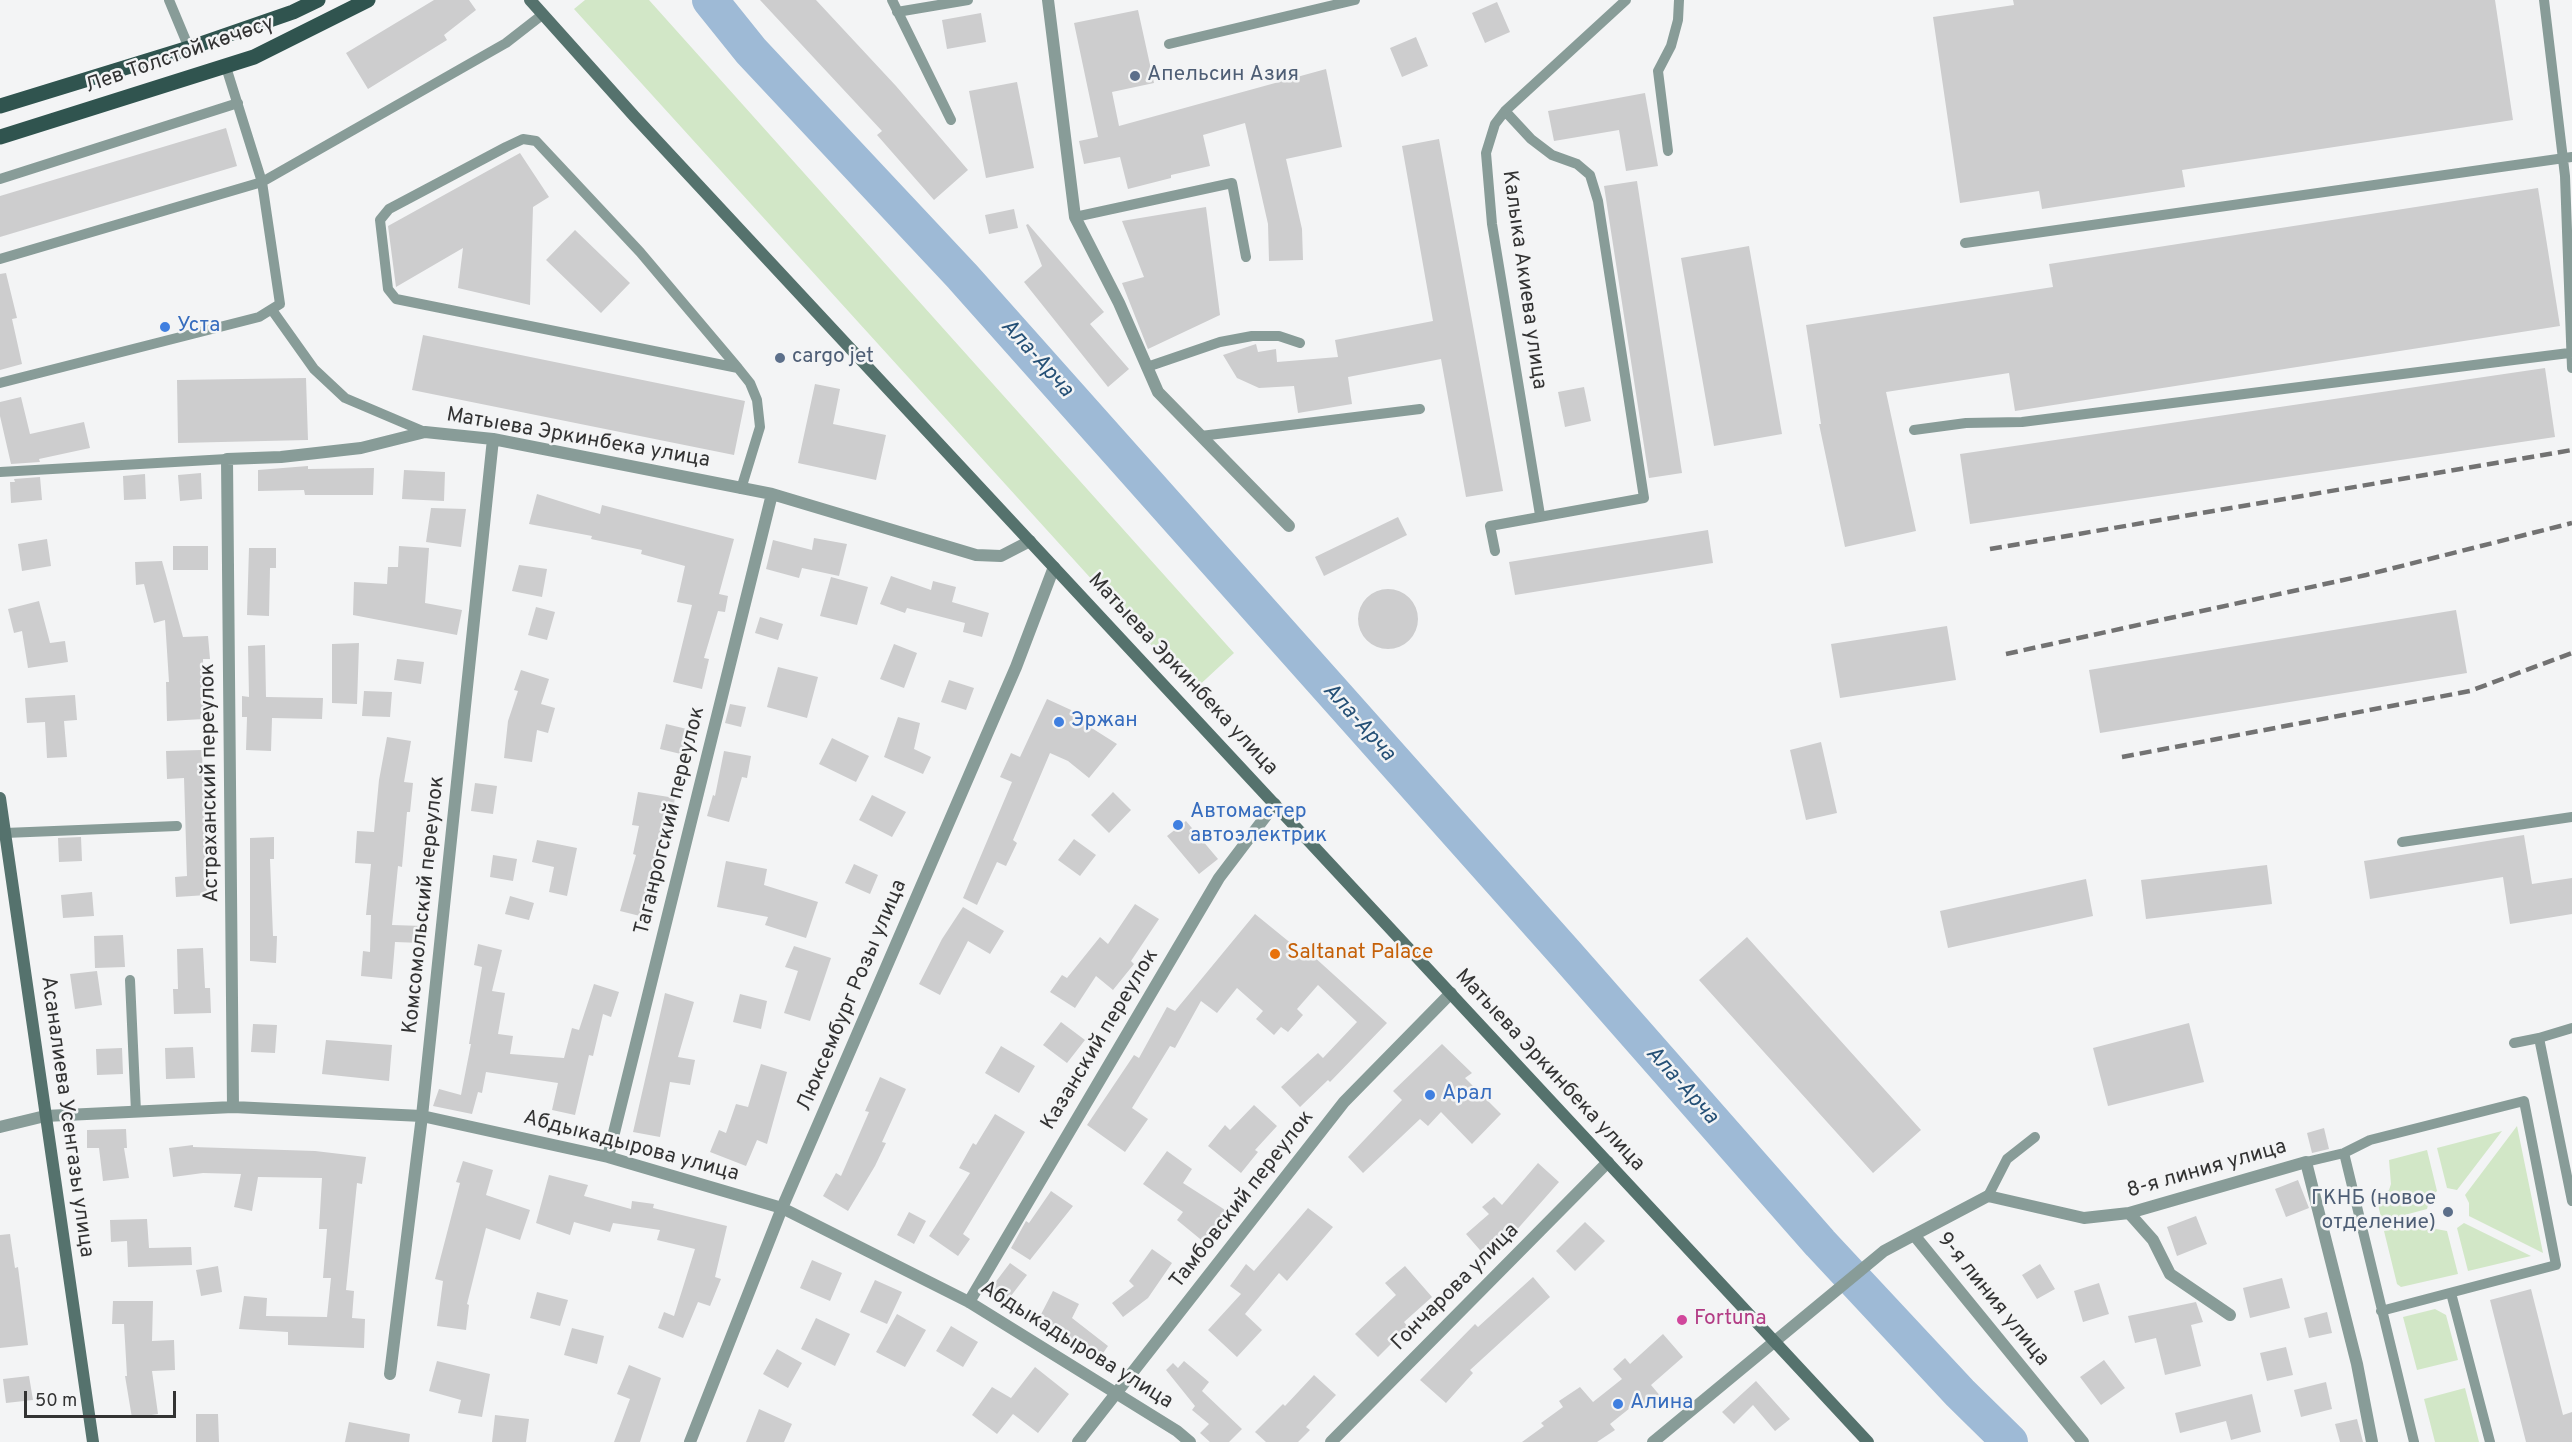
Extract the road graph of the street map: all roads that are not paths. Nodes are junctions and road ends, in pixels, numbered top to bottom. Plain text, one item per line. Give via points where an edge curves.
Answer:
1 (169, 0) edge
2 (318, 0) edge
3 (368, 0) edge
4 (530, 0) edge
5 (892, 0) edge
6 (968, 0) edge
7 (1048, 0) edge
8 (1355, 0) edge
9 (1626, 0) edge
10 (1679, 0) edge
11 (2544, 0) edge
12 (897, 12) junction
13 (542, 15) junction
14 (1169, 44) dead end
15 (189, 48) junction
16 (226, 67) junction
17 (238, 103) junction
18 (0, 106) edge
19 (1505, 111) junction
20 (951, 120) dead end
21 (0, 137) edge
22 (1668, 151) dead end
23 (2567, 158) edge
24 (0, 179) edge
25 (262, 182) junction
26 (1075, 217) junction
27 (1965, 243) dead end
28 (1246, 257) dead end
29 (0, 259) edge
30 (272, 310) junction
31 (1300, 344) dead end
32 (2570, 353) junction
33 (738, 368) junction
34 (1147, 368) junction
35 (2572, 368) edge
36 (0, 383) edge
37 (1420, 409) dead end
38 (1914, 430) dead end
39 (425, 432) junction
40 (1201, 436) junction
41 (493, 439) junction
42 (227, 459) junction
43 (0, 472) edge
44 (741, 489) junction
45 (772, 495) junction
46 (1540, 515) junction
47 (1289, 526) dead end
48 (1030, 542) junction
49 (1495, 551) dead end
50 (1054, 567) junction
51 (0, 798) edge
52 (1275, 804) junction
53 (2572, 817) edge
54 (177, 826) dead end
55 (5, 833) junction
56 (2402, 842) dead end
57 (130, 980) dead end
58 (1451, 993) junction
59 (2572, 1028) edge
60 (2539, 1038) junction
61 (2514, 1043) dead end
62 (233, 1107) junction
63 (136, 1112) junction
64 (45, 1116) junction
65 (422, 1116) junction
66 (0, 1127) edge
67 (2035, 1137) dead end
68 (2344, 1153) junction
69 (608, 1157) junction
70 (1608, 1162) junction
71 (2306, 1162) junction
72 (1988, 1196) junction
73 (2572, 1202) edge
74 (782, 1208) junction
75 (2129, 1213) junction
76 (1914, 1235) junction
77 (2451, 1293) junction
78 (969, 1302) junction
79 (2381, 1311) junction
80 (2230, 1315) dead end
81 (1775, 1343) junction
82 (390, 1374) dead end
83 (1115, 1395) junction
84 (93, 1442) edge
85 (690, 1442) edge
86 (1078, 1442) edge
87 (1190, 1442) edge
88 (1331, 1442) edge
89 (1653, 1442) edge
90 (1868, 1442) edge
91 (2083, 1442) edge
92 (2372, 1442) edge
93 (2414, 1442) edge
94 (2490, 1442) edge

1 - 15 lane
2 - 15 main road, Лев Толстой көчөсү
3 - 16 main road, Лев Толстой көчөсү
4 - 13 main road, Матыева Эркинбека улица
5 - 12 lane
6 - 12 lane
7 - 26 street
8 - 14 lane
9 - 19 lane, Калыка Акиева улица
10 - 22 lane via 1671,46 1658,71
11 - 23 lane
12 - 20 lane
13 - 25 lane via 506,43
13 - 48 main road, Матыева Эркинбека улица
15 - 18 main road, Лев Толстой көчөсү
16 - 17 lane
16 - 21 main road, Лев Толстой көчөсү
17 - 24 lane
17 - 25 lane
19 - 46 lane, Калыка Акиева улица via 1495,124 1486,153 1492,224
19 - 46 lane via 1532,140 1552,155 1577,164 1590,176 1598,201 1644,498
23 - 27 lane
23 - 32 lane
25 - 29 lane
25 - 30 lane via 280,303
26 - 28 lane via 1232,183
26 - 34 street
30 - 36 lane via 259,317
30 - 39 lane via 314,369 345,398
31 - 34 lane via 1279,336 1252,336 1220,342
32 - 35 lane
32 - 38 lane via 2022,422 1966,423
33 - 33 lane via 640,252 536,141 523,139 506,147 389,209 380,220 388,289 396,299
33 - 44 lane via 757,400 760,427
34 - 40 street via 1158,392
37 - 40 lane
39 - 41 street, Матыева Эркинбека улица
39 - 42 street, Матыева Эркинбека улица via 361,448
40 - 47 street
41 - 44 street, Матыева Эркинбека улица
41 - 65 street, Комсомольский переулок
42 - 43 lane, Матыева Эркинбека улица
42 - 62 street, Астраханский переулок
44 - 45 street, Матыева Эркинбека улица
45 - 48 street, Матыева Эркинбека улица via 976,555 1001,556
45 - 69 street, Таганрогский переулок
46 - 49 lane via 1490,526
48 - 50 main road, Матыева Эркинбека улица
50 - 52 main road, Матыева Эркинбека улица
50 - 74 street, Люксембург Розы улица via 1016,667
51 - 55 main road, Асаналиева Усенгазы улица
52 - 58 main road, Матыева Эркинбека улица
52 - 78 street, Казанский переулок via 1219,878
53 - 56 lane
54 - 55 lane
55 - 64 main road, Асаналиева Усенгазы улица
57 - 63 lane
58 - 70 main road, Матыева Эркинбека улица
58 - 83 street, Тамбовский переулок via 1344,1102
59 - 60 lane
60 - 61 lane
60 - 73 lane
62 - 63 street, Абдыкадырова улица
62 - 65 street, Абдыкадырова улица
63 - 64 street, Абдыкадырова улица
64 - 66 street, Абдыкадырова улица
64 - 84 main road, Асаналиева Усенгазы улица
65 - 69 street, Абдыкадырова улица
65 - 82 street, Комсомольский переулок
67 - 72 lane via 2007,1159
68 - 71 lane
68 - 77 lane via 2370,1140 2524,1101 2556,1265
68 - 79 lane
69 - 74 street, Абдыкадырова улица
70 - 81 main road, Матыева Эркинбека улица
70 - 88 street, Гончарова улица
71 - 75 street, 8-я линия улица
71 - 92 street, 8-я линия улица via 2357,1364
72 - 75 street, 8-я линия улица via 2084,1218
72 - 76 street
74 - 78 street, Абдыкадырова улица
74 - 85 street, Люксембург Розы улица
75 - 80 street via 2153,1240 2170,1274
76 - 81 street, 9-я линия улица via 1884,1251
76 - 91 street, 9-я линия улица
77 - 79 lane
77 - 94 lane
78 - 83 street, Абдыкадырова улица
79 - 93 lane
81 - 89 street, 9-я линия улица
81 - 90 main road, Матыева Эркинбека улица
83 - 86 street, Тамбовский переулок
83 - 87 street, Абдыкадырова улица

